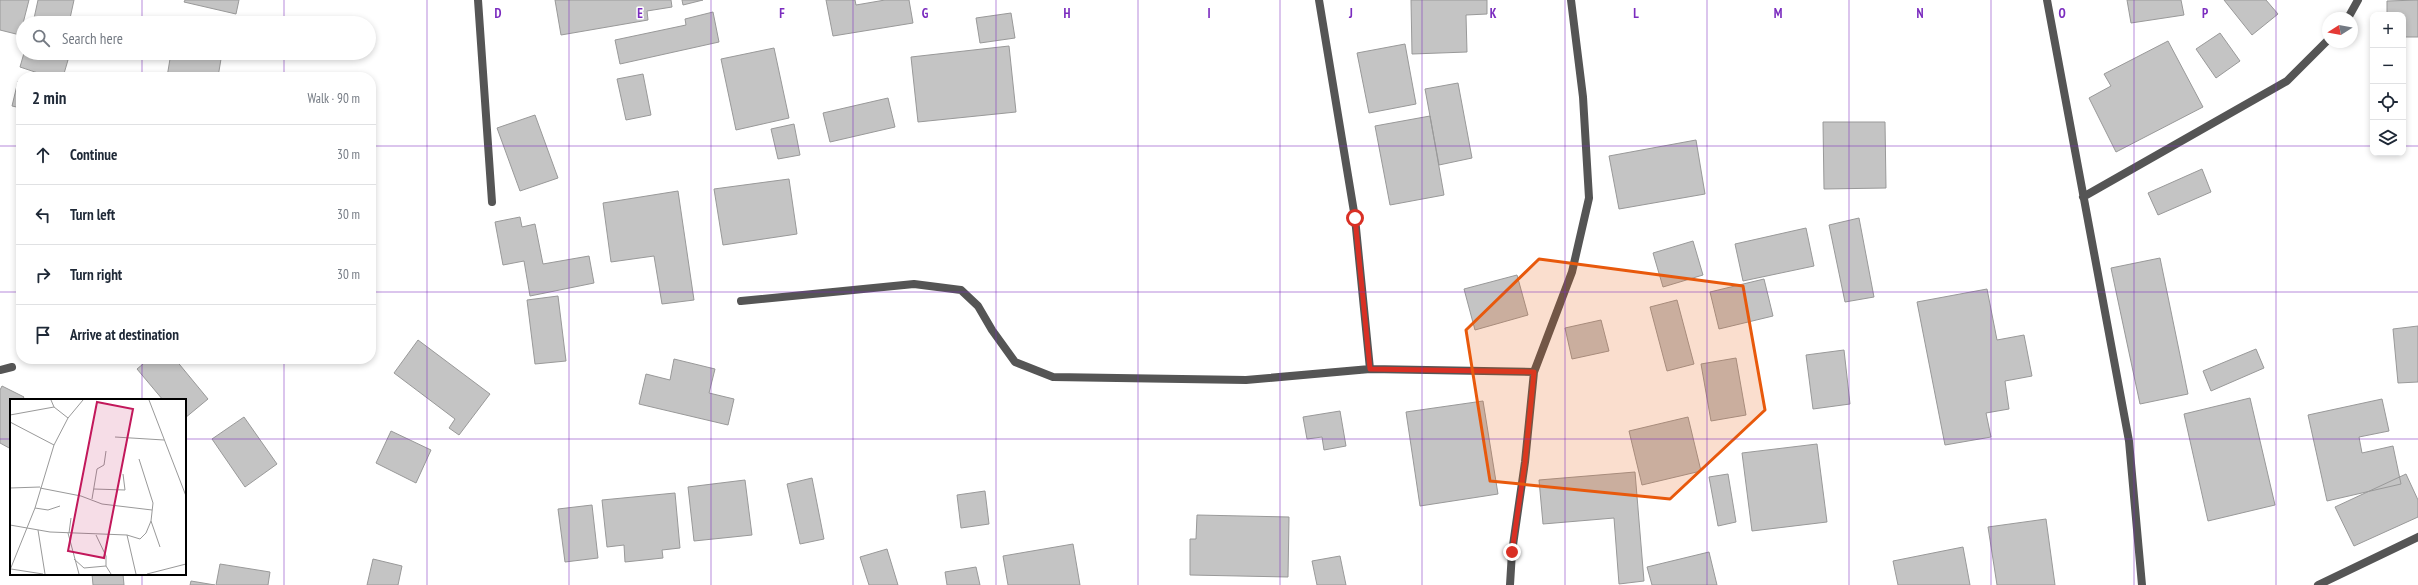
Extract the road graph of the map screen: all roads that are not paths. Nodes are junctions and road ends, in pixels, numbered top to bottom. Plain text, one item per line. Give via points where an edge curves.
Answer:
1 (478, 0) edge
2 (1319, 0) edge
3 (1571, 0) edge
4 (2047, 0) edge
5 (2358, 0) edge
6 (2351, 12) edge
7 (2322, 46) edge
8 (2083, 197) junction
9 (492, 202) dead end
10 (741, 301) dead end
11 (12, 367) dead end
12 (1370, 369) junction
13 (0, 370) edge
14 (1534, 372) junction
15 (2418, 537) edge
16 (1510, 585) edge
17 (2142, 585) edge
18 (2318, 585) edge

1 - 9 street
2 - 12 street via 1355,218
3 - 14 street via 1583,97 1589,198 1572,272
4 - 8 street
5 - 6 street
7 - 8 street via 2287,81
8 - 17 street via 2129,441
10 - 12 street via 914,284 961,290 978,306 1015,362 1053,377 1246,380
11 - 13 street
12 - 14 street
14 - 16 street
15 - 18 street

